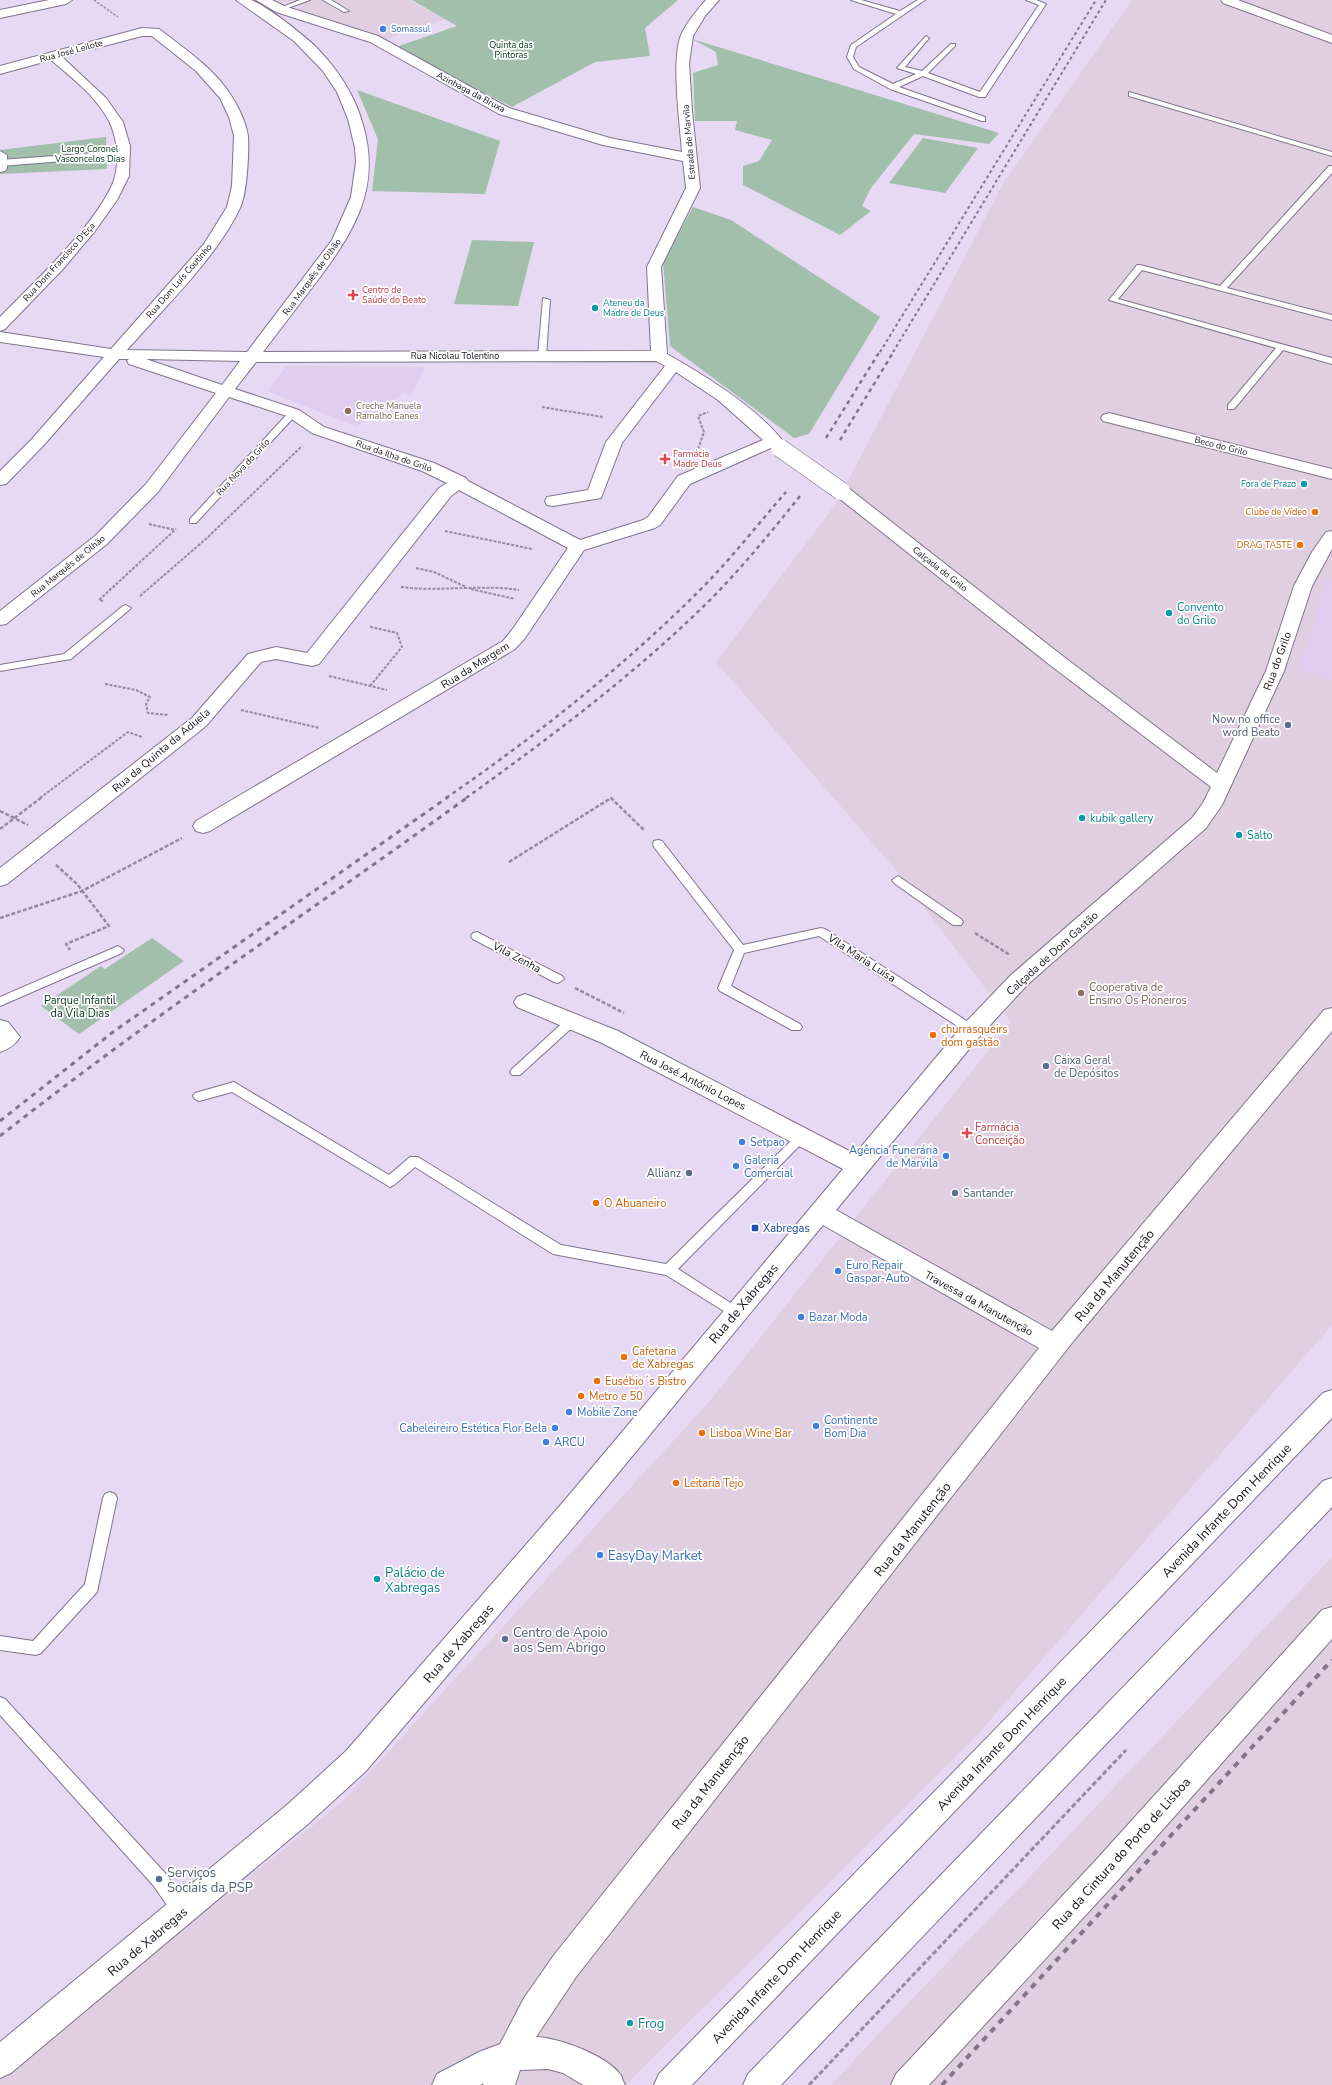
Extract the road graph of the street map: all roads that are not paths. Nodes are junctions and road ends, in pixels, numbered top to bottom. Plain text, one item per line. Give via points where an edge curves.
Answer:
1 (66, 0) edge
2 (242, 0) edge
3 (307, 0) edge
4 (326, 0) edge
5 (713, 0) edge
6 (854, 0) edge
7 (922, 0) edge
8 (1029, 0) edge
9 (1227, 0) edge
10 (31, 4) edge
11 (263, 7) edge
12 (280, 9) junction
13 (346, 11) dead end
14 (0, 14) edge
15 (902, 14) junction
16 (142, 32) joint
17 (926, 38) dead end
18 (1332, 39) edge
19 (953, 45) dead end
20 (52, 55) junction
21 (0, 70) edge
22 (923, 74) junction
23 (893, 87) junction
24 (1132, 94) dead end
25 (982, 119) dead end
26 (124, 154) junction
27 (1332, 154) edge
28 (690, 158) junction
29 (0, 162) edge
30 (1332, 168) edge
31 (1222, 289) junction
32 (546, 300) dead end
33 (1332, 318) edge
34 (0, 326) edge
35 (0, 337) edge
36 (1281, 347) junction
37 (115, 354) junction
38 (542, 356) junction
39 (659, 356) junction
40 (252, 357) junction
41 (1332, 361) edge
42 (674, 364) junction
43 (226, 391) junction
44 (1231, 406) dead end
45 (293, 413) junction
46 (1109, 418) dead end
47 (777, 445) junction
48 (1332, 474) edge
49 (0, 480) edge
50 (460, 482) junction
51 (553, 501) dead end
52 (193, 521) road end
53 (1332, 536) edge
54 (578, 546) junction
55 (126, 608) road end
56 (0, 620) edge
57 (0, 668) edge
58 (1221, 785) junction
59 (203, 826) road end
60 (658, 844) road end
61 (0, 879) edge
62 (898, 880) dead end
63 (957, 922) road end
64 (477, 936) dead end
65 (118, 950) dead end
66 (740, 950) junction
67 (558, 979) dead end
68 (0, 1002) edge
69 (525, 1002) dead end
70 (1332, 1016) edge
71 (572, 1022) junction
72 (796, 1027) dead end
73 (972, 1030) junction
74 (516, 1072) dead end
75 (199, 1096) dead end
76 (802, 1137) junction
77 (858, 1166) junction
78 (820, 1212) junction
79 (669, 1270) junction
80 (735, 1313) junction
81 (1056, 1346) junction
82 (1332, 1401) edge
83 (1332, 1489) edge
84 (110, 1498) dead end
85 (1332, 1619) edge
86 (0, 1643) edge
87 (0, 1704) edge
88 (182, 1912) junction
89 (510, 2054) junction
90 (0, 2062) edge
91 (448, 2085) edge
92 (499, 2085) edge
93 (609, 2085) edge
94 (670, 2085) edge
95 (759, 2085) edge
96 (907, 2085) edge

1 - 10 street
2 - 11 street, Rua Marquês de Olhão
3 - 12 lane
4 - 13 lane
5 - 28 street, Estrada de Marvila via 700,14 687,36 683,63
6 - 15 lane
7 - 15 lane
8 - 22 lane via 1043,4 982,95
9 - 18 street
10 - 14 street
11 - 12 street
11 - 40 street, Rua Marquês de Olhão via 328,68 348,98 360,140 362,176 344,232
12 - 28 street, Azinhaga da Bruxa via 374,39 504,111 608,142
15 - 23 lane via 853,46 850,57 856,68
16 - 20 street, Rua José Leilote
16 - 37 street, Rua Dom Luís Coutinho via 155,32 196,64 226,97 236,117 241,136 239,186 234,207 210,246
17 - 22 lane via 901,68
19 - 22 lane
20 - 21 street, Rua José Leilote
20 - 26 street, Rua Dom Francisco D'Eça via 101,100 121,134
22 - 23 lane
23 - 25 lane
24 - 27 lane
26 - 29 street
26 - 34 street, Rua Dom Francisco D'Eça via 119,183 102,213
28 - 39 street, Estrada de Marvila via 692,188 654,268
30 - 31 lane
31 - 33 lane
31 - 36 lane via 1140,267 1114,300
32 - 38 lane
35 - 37 street
36 - 41 lane
36 - 44 lane
37 - 40 street
37 - 43 street, Rua da Ilha do Grilo
37 - 49 street, Rua Dom Luís Coutinho via 37,443
38 - 39 street, Rua Nicolau Tolentino
38 - 40 street, Rua Nicolau Tolentino
39 - 42 street, Calçada do Grilo
40 - 43 street, Rua Marquês de Olhão
42 - 47 street, Calçada do Grilo via 693,374 731,403
42 - 51 street via 614,442 595,494
43 - 45 street, Rua da Ilha do Grilo
43 - 56 street, Rua Marquês de Olhão via 152,488 124,517 101,540
45 - 50 street, Rua da Ilha do Grilo via 318,430 428,467
45 - 52 lane, Rua Nova do Grilo
46 - 48 street, Beco do Grilo
47 - 54 street via 732,459 684,480 654,521 649,524
47 - 58 street, Calçada do Grilo, bridge via 841,491 1057,661
50 - 54 street, Rua da Ilha do Grilo
50 - 61 street, Rua da Quinta da Aduela via 445,492 312,660 276,653 256,658 198,722
53 - 58 street, Rua do Grilo via 1303,586 1276,670
54 - 59 street, Rua da Margem via 510,645
55 - 57 lane via 67,657
58 - 73 street, Calçada de Dom Gastão via 1212,805 1199,823 1019,980
60 - 66 lane
62 - 63 lane
64 - 67 lane, Vila Zenha
65 - 68 lane
66 - 72 lane via 724,988
66 - 73 lane, Vila Maria Luísa via 821,932
69 - 71 street, Rua José António Lopes
70 - 81 street, Rua da Manutenção
71 - 74 lane
71 - 76 street, Rua José António Lopes via 610,1037
73 - 77 street, Calçada de Dom Gastão
75 - 79 lane via 234,1087 390,1182 414,1160 558,1250
76 - 77 street, Rua José António Lopes
76 - 79 lane
77 - 78 street, Rua de Xabregas
78 - 80 street, Rua de Xabregas
78 - 81 street, Travessa da Manutenção
79 - 80 lane
80 - 88 street, Rua de Xabregas via 573,1509 356,1761 298,1814
81 - 89 street, Rua da Manutenção via 565,1966 526,2022
82 - 94 street, Avenida Infante Dom Henrique
83 - 95 street
84 - 86 lane via 92,1587 36,1648
85 - 96 street, Rua da Cintura do Porto de Lisboa via 1107,1870
87 - 88 lane via 159,1879
88 - 90 street, Rua de Xabregas
89 - 91 street
89 - 92 street, Rua da Manutenção
89 - 93 street via 538,2051 565,2057

